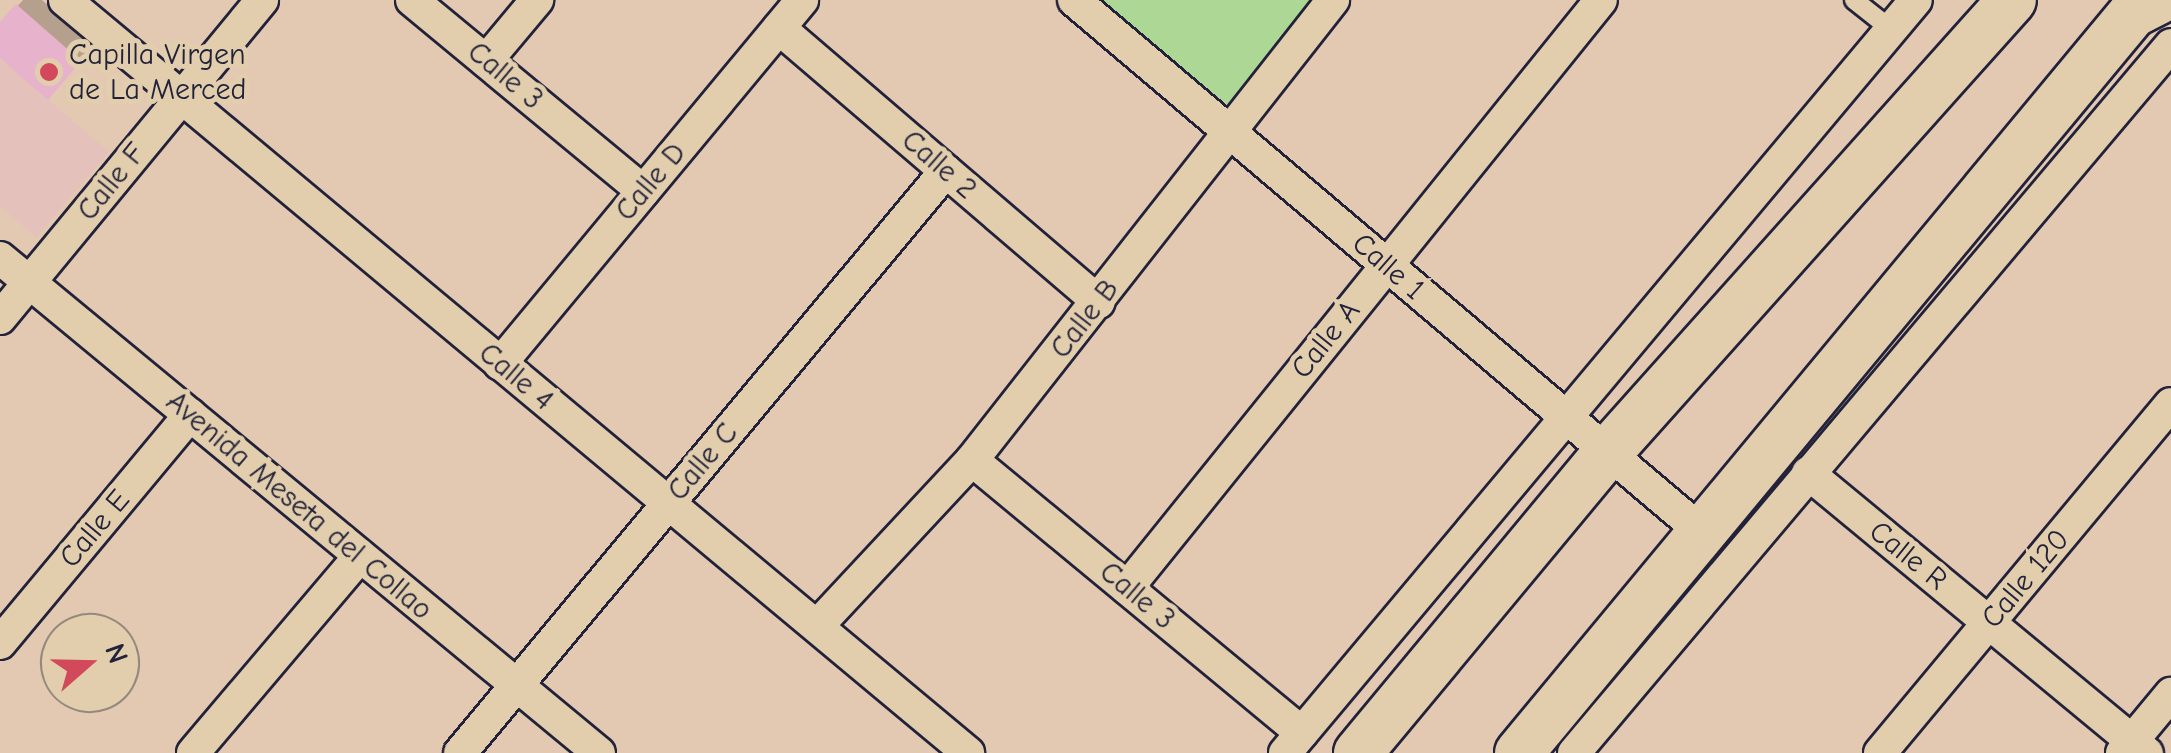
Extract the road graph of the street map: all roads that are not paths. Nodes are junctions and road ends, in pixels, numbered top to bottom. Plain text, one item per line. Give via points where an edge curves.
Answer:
1 (65, 0) edge
2 (262, 0) edge
3 (412, 0) edge
4 (537, 0) edge
5 (802, 0) edge
6 (1074, 0) edge
7 (1333, 0) edge
8 (1601, 0) edge
9 (1854, 0) edge
10 (1916, 0) edge
11 (2012, 0) edge
12 (2149, 19) edge
13 (779, 28) junction
14 (1892, 30) junction
15 (486, 61) junction
16 (180, 99) junction
17 (1230, 127) junction
18 (946, 171) junction
19 (643, 191) junction
20 (0, 258) edge
21 (1386, 266) junction
22 (30, 282) junction
23 (1100, 302) junction
24 (0, 318) edge
25 (500, 364) junction
26 (2171, 404) edge
27 (190, 415) junction
28 (1566, 417) junction
29 (1608, 452) junction
30 (972, 460) junction
31 (1808, 473) junction
32 (668, 504) junction
33 (1702, 532) junction
34 (360, 556) junction
35 (1127, 588) junction
36 (1989, 622) junction
37 (819, 624) junction
38 (0, 644) edge
39 (516, 685) junction
40 (2171, 694) edge
41 (1293, 743) edge
42 (2134, 749) edge
43 (193, 753) edge
44 (460, 753) edge
45 (598, 753) edge
46 (968, 753) edge
47 (1358, 753) edge
48 (1519, 753) edge
49 (1574, 753) edge
50 (1880, 753) edge

1 - 16 street, Calle 4
2 - 16 street, Calle F
3 - 15 street, Calle 3
4 - 15 street
5 - 13 street, Calle D
6 - 17 street, Calle 1
7 - 17 street, Calle B
8 - 21 street, Calle A
9 - 14 lane
10 - 14 street
11 - 29 main road
12 - 31 street
12 - 33 main road
13 - 18 street, Calle 2
13 - 19 street, Calle D
14 - 28 street
15 - 19 street, Calle 3
16 - 22 street, Calle F
16 - 25 street, Calle 4
17 - 21 street, Calle 1
17 - 23 street, Calle B
18 - 23 street, Calle 2
18 - 32 street, Calle C
19 - 25 street, Calle D
20 - 22 street, Avenida Meseta del Collao
21 - 28 street, Calle 1
21 - 35 street, Calle A
22 - 24 street, Calle F
22 - 27 street, Avenida Meseta del Collao
23 - 30 street, Calle B
25 - 32 street, Calle 4
26 - 36 street, Calle 120
27 - 34 street, Avenida Meseta del Collao
27 - 38 street, Calle E
28 - 29 street, Calle 1
28 - 41 street
29 - 33 street, Calle 1
29 - 47 main road
30 - 35 street, Calle 3
30 - 37 street, Calle B
31 - 36 street, Calle R
31 - 49 street
32 - 37 street, Calle 4
32 - 39 street, Calle C
33 - 48 main road
34 - 39 street, Avenida Meseta del Collao
34 - 43 street
35 - 41 street, Calle 3
36 - 42 street, Calle R
36 - 50 street, Calle 120
37 - 46 street, Calle 4
39 - 44 street, Calle C
39 - 45 street, Avenida Meseta del Collao
40 - 42 street

